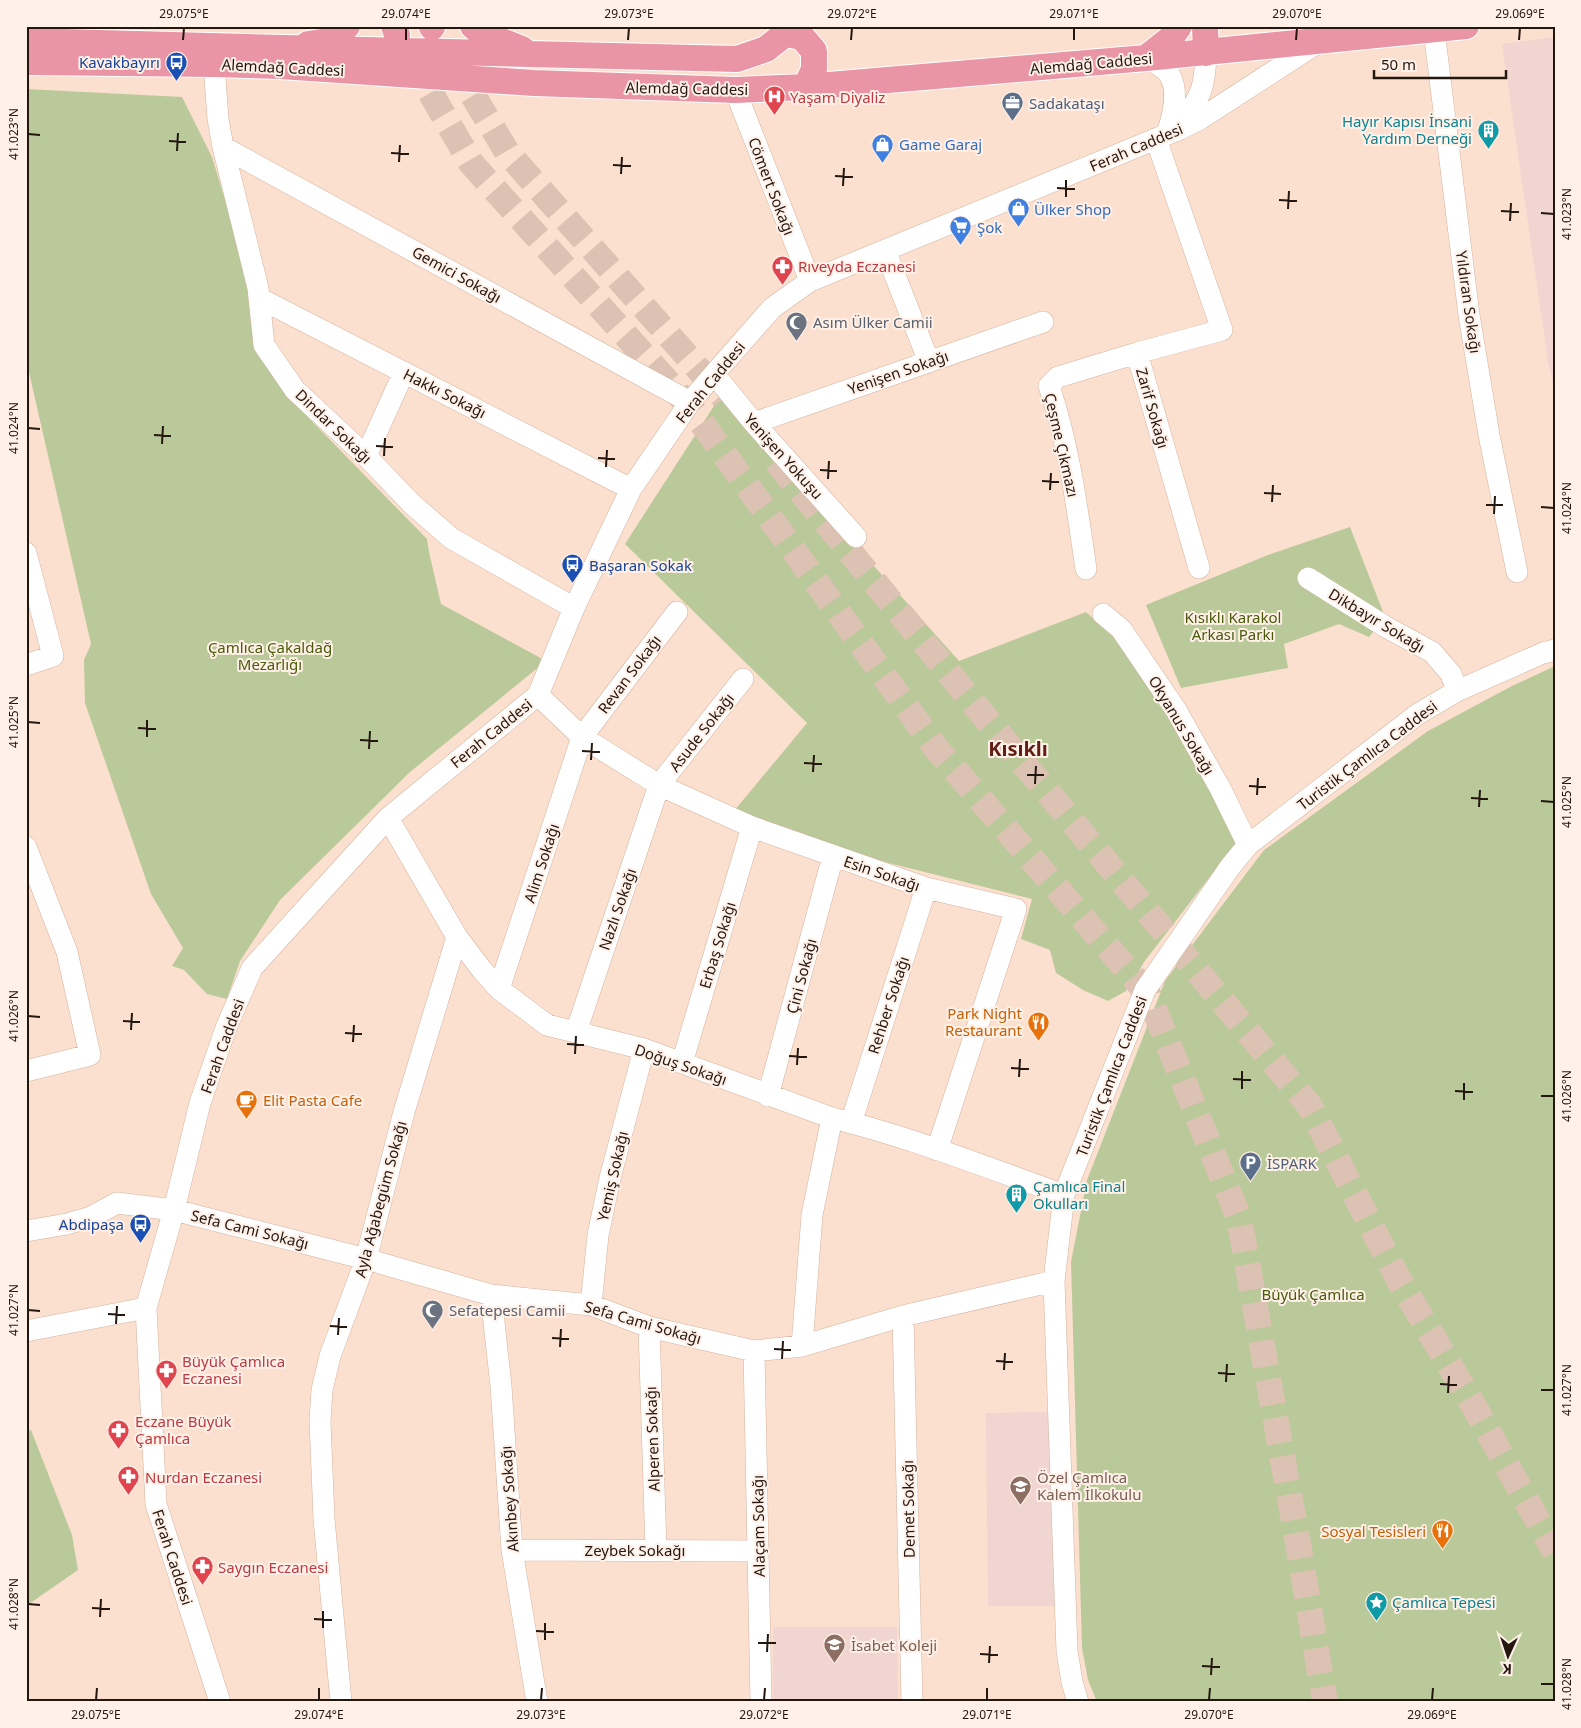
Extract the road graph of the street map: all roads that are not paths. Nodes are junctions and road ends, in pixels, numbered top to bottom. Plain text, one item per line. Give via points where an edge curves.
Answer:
1 (347, 26) edge
2 (473, 26) edge
3 (1179, 26) edge
4 (1205, 26) edge
5 (1466, 26) edge
6 (791, 30) edge
7 (1434, 30) junction
8 (26, 41) edge
9 (1319, 42) junction
10 (283, 48) junction
11 (1206, 53) junction
12 (539, 55) junction
13 (1146, 58) junction
14 (26, 62) edge
15 (214, 64) junction
16 (806, 87) junction
17 (735, 90) junction
18 (1161, 137) junction
19 (223, 147) junction
20 (885, 250) junction
21 (810, 281) junction
22 (259, 298) junction
23 (1043, 322) dead end
24 (1137, 353) junction
25 (929, 362) junction
26 (404, 372) junction
27 (714, 374) junction
28 (690, 402) junction
29 (754, 423) junction
30 (366, 456) junction
31 (630, 489) junction
32 (856, 537) dead end
33 (26, 553) edge
34 (1199, 568) dead end
35 (1086, 569) dead end
36 (1517, 572) dead end
37 (1308, 578) dead end
38 (574, 608) junction
39 (677, 612) dead end
40 (1103, 614) dead end
41 (1555, 650) edge
42 (26, 665) edge
43 (743, 678) dead end
44 (1457, 691) junction
45 (538, 695) junction
46 (582, 736) junction
47 (659, 785) junction
48 (388, 818) junction
49 (752, 827) junction
50 (1248, 846) junction
51 (26, 847) edge
52 (833, 856) junction
53 (926, 888) junction
54 (457, 937) junction
55 (499, 990) junction
56 (576, 1032) junction
57 (644, 1049) junction
58 (682, 1062) junction
59 (26, 1071) edge
60 (768, 1096) junction
61 (841, 1120) junction
62 (937, 1150) junction
63 (1064, 1196) junction
64 (174, 1210) junction
65 (26, 1231) edge
66 (366, 1259) junction
67 (1054, 1280) junction
68 (491, 1295) junction
69 (591, 1305) junction
70 (146, 1308) junction
71 (903, 1316) junction
72 (649, 1327) junction
73 (26, 1331) edge
74 (802, 1346) junction
75 (754, 1351) junction
76 (512, 1550) junction
77 (656, 1550) junction
78 (758, 1550) junction
79 (220, 1702) edge
80 (341, 1702) edge
81 (536, 1702) edge
82 (761, 1702) edge
83 (912, 1702) edge
84 (1078, 1702) edge

1 - 10 main road via 328,41
2 - 12 main road via 480,33
3 - 13 main road via 1170,39
4 - 11 main road
5 - 7 main road, Alemdağ Caddesi
6 - 12 main road, Alemdağ Caddesi via 766,49 737,59
6 - 16 main road via 814,51 814,70
7 - 9 main road, Alemdağ Caddesi
7 - 36 street, Yıldıran Sokağı via 1469,316
8 - 10 main road, Alemdağ Caddesi
9 - 11 main road, Alemdağ Caddesi
9 - 18 street, Ferah Caddesi via 1200,119
10 - 12 main road, Alemdağ Caddesi
11 - 13 main road, Alemdağ Caddesi
11 - 18 street via 1206,71 1199,98 1190,112
13 - 16 main road, Alemdağ Caddesi
13 - 18 street via 1164,68 1172,83 1173,115
14 - 15 main road, Alemdağ Caddesi
15 - 17 main road, Alemdağ Caddesi via 534,83
15 - 19 street, Dindar Sokağı
16 - 17 main road, Alemdağ Caddesi
17 - 21 street, Cömert Sokağı
18 - 20 street, Ferah Caddesi
18 - 24 street, Zarif Sokağı via 1222,330
19 - 22 street, Dindar Sokağı
19 - 28 street, Gemici Sokağı
20 - 21 street, Ferah Caddesi
20 - 25 street
21 - 27 street, Ferah Caddesi via 772,308
22 - 26 street, Hakkı Sokağı
22 - 30 street, Dindar Sokağı via 264,345 294,390
23 - 25 street, Yenişen Sokağı
24 - 34 street, Zarif Sokağı
24 - 35 street, Çeşme Çıkmazı via 1058,377 1048,386 1057,410 1074,487
25 - 29 street, Yenişen Sokağı
26 - 30 street
26 - 31 street, Hakkı Sokağı
27 - 28 street, Ferah Caddesi
27 - 29 street, Yenişen Yokuşu
28 - 31 street, Ferah Caddesi
29 - 32 street, Yenişen Yokuşu
30 - 38 street, Dindar Sokağı via 412,504 451,538
31 - 38 street, Ferah Caddesi
33 - 42 street via 53,656
37 - 44 street, Dikbayır Sokağı via 1432,652 1451,674
38 - 45 street, Ferah Caddesi
39 - 46 street, Revan Sokağı
40 - 50 street, Okyanus Sokağı via 1121,629 1176,710
41 - 44 street, Turistik Çamlıca Caddesi
43 - 47 street, Asude Sokağı
44 - 50 street, Turistik Çamlıca Caddesi via 1418,714
45 - 46 street, Esin Sokağı
45 - 48 street, Ferah Caddesi
46 - 47 street, Esin Sokağı
46 - 55 street, Alim Sokağı
47 - 49 street, Esin Sokağı
47 - 56 street, Nazlı Sokağı
48 - 54 street, Doğuş Sokağı
48 - 64 street, Ferah Caddesi via 252,968 226,1028 200,1103
49 - 52 street, Esin Sokağı
49 - 58 street, Erbaş Sokağı
50 - 63 street, Turistik Çamlıca Caddesi via 1145,990
51 - 59 street via 67,952 90,1055
52 - 53 street, Esin Sokağı
52 - 60 street, Çini Sokağı
53 - 61 street, Rehber Sokağı
53 - 62 street, Esin Sokağı via 1016,910
54 - 55 street, Doğuş Sokağı
54 - 66 street, Ayla Ağabegüm Sokağı via 404,1112
55 - 56 street, Doğuş Sokağı via 547,1025
56 - 57 street, Doğuş Sokağı
57 - 58 street, Doğuş Sokağı
57 - 69 street, Yemiş Sokağı via 598,1235
58 - 60 street, Doğuş Sokağı
60 - 61 street, Doğuş Sokağı
61 - 62 street, Doğuş Sokağı
61 - 74 street, Rehber Sokağı via 812,1215
62 - 63 street, Doğuş Sokağı
63 - 67 street, Turistik Çamlıca Caddesi
64 - 65 street, Sefa Cami Sokağı via 118,1203 91,1217
64 - 66 street, Sefa Cami Sokağı
64 - 70 street, Ferah Caddesi
66 - 68 street, Sefa Cami Sokağı
66 - 80 street, Ayla Ağabegüm Sokağı via 330,1356 322,1390 320,1421 324,1519
67 - 71 street, Sefa Cami Sokağı
67 - 84 street, Turistik Çamlıca Caddesi via 1067,1651
68 - 69 street, Sefa Cami Sokağı
68 - 76 street, Akınbey Sokağı
69 - 72 street, Sefa Cami Sokağı
70 - 73 street
70 - 79 street, Ferah Caddesi via 156,1504
71 - 74 street, Sefa Cami Sokağı
71 - 83 street, Demet Sokağı
72 - 75 street, Sefa Cami Sokağı
72 - 77 street, Alperen Sokağı
74 - 75 street, Sefa Cami Sokağı
75 - 78 street, Alaçam Sokağı
76 - 77 street, Zeybek Sokağı
76 - 81 street, Akınbey Sokağı
77 - 78 street, Zeybek Sokağı
78 - 82 street, Alaçam Sokağı

